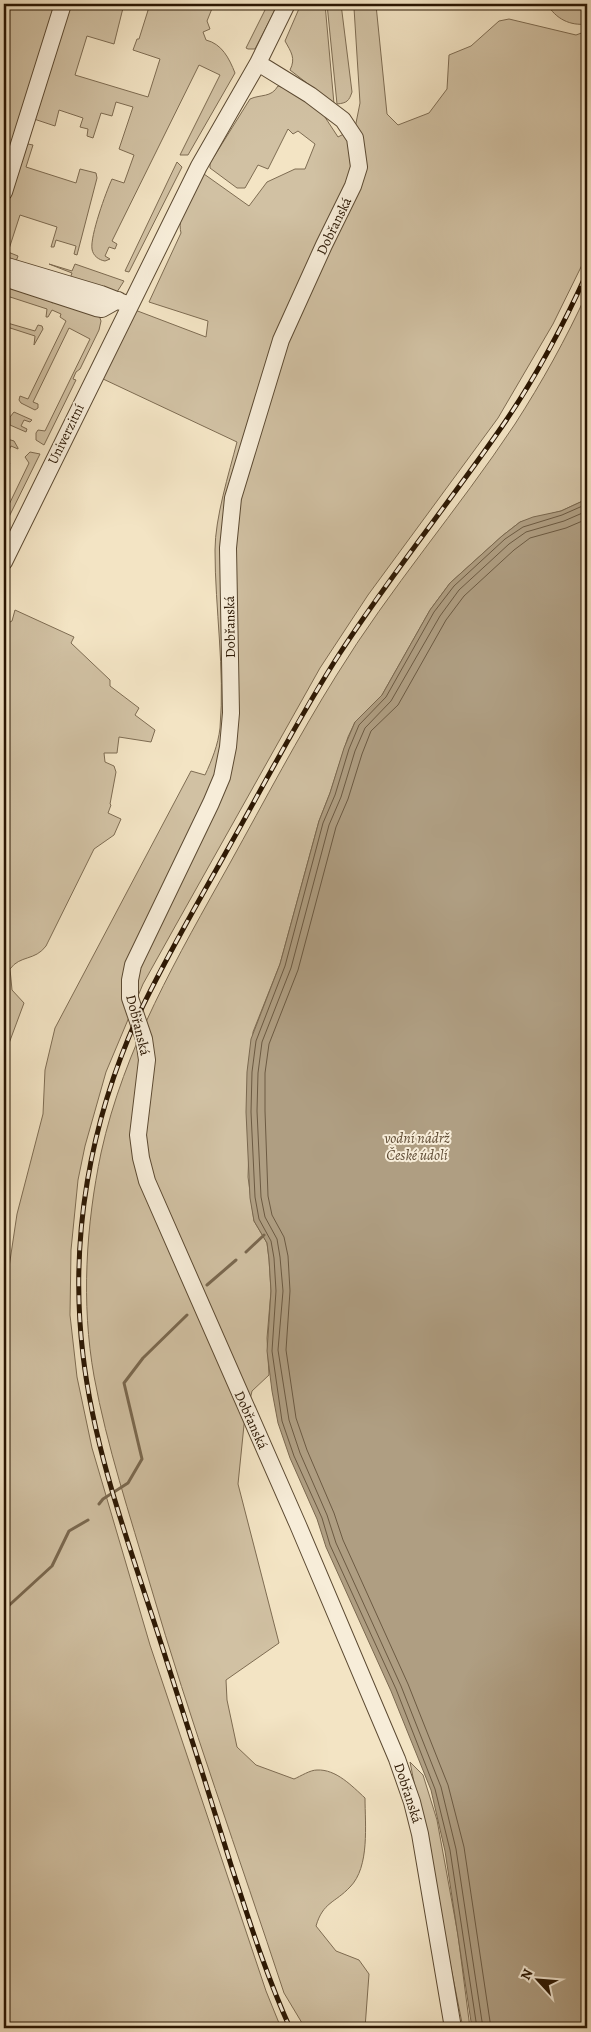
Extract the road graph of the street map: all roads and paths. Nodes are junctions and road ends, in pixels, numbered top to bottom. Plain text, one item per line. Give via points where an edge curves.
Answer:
1 (63, 4) edge
2 (287, 4) edge
3 (258, 63) junction
4 (4, 192) edge
5 (4, 264) edge
6 (4, 278) edge
7 (123, 303) junction
8 (4, 562) edge
9 (453, 2028) edge

1 - 4 street
2 - 3 street
3 - 7 street, Univerzitní
3 - 9 street, Dobřanská via 343,120 355,138 359,166 353,186 281,340 233,498 228,548 231,713 228,747 222,777 139,951 130,980 130,998 147,1049 138,1135 147,1181 400,1767 420,1834
5 - 7 street
6 - 7 street via 96,308
7 - 8 street, Univerzitní

